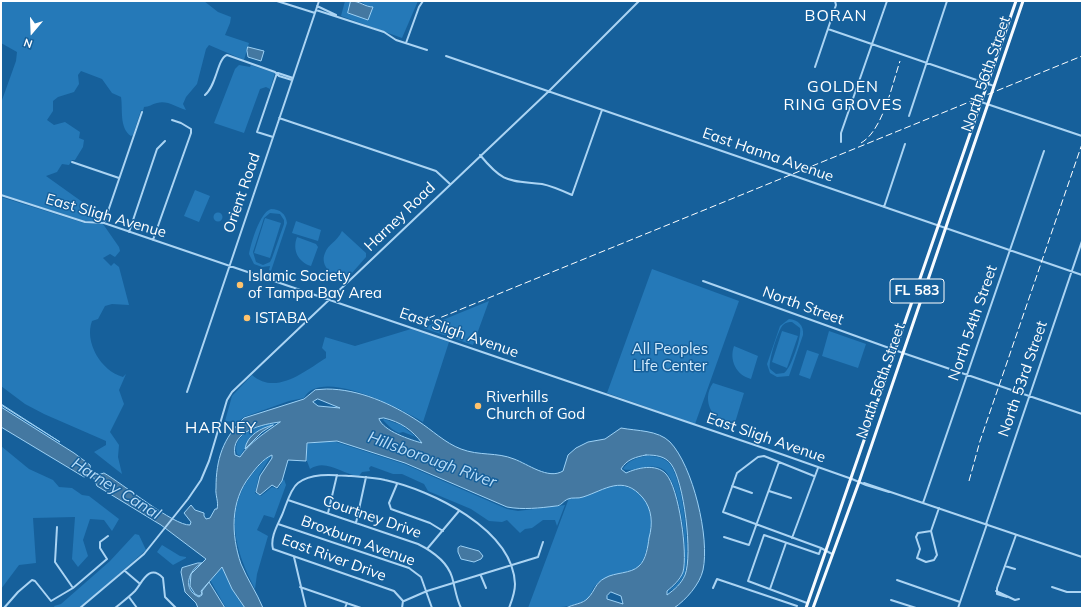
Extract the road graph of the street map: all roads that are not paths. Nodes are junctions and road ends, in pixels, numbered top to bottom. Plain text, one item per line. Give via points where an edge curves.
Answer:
1 (277, 1) edge
2 (319, 1) edge
3 (424, 1) edge
4 (640, 1) edge
5 (835, 1) edge
6 (888, 1) edge
7 (947, 1) edge
8 (1016, 1) edge
9 (1023, 1) edge
10 (317, 6) junction
11 (316, 10) junction
12 (315, 14) junction
13 (337, 16) junction
14 (828, 29) junction
15 (406, 44) junction
16 (873, 44) junction
17 (426, 50) dead end
18 (446, 56) dead end
19 (1, 60) edge
20 (927, 63) junction
21 (1, 65) edge
22 (815, 67) dead end
23 (277, 73) junction
24 (293, 79) junction
25 (988, 84) junction
26 (994, 86) junction
27 (549, 91) junction
28 (205, 95) dead end
29 (982, 102) junction
30 (988, 104) junction
31 (602, 110) junction
32 (142, 112) dead end
33 (909, 116) dead end
34 (280, 118) junction
35 (172, 120) dead end
36 (1082, 136) edge
37 (273, 137) junction
38 (165, 141) dead end
39 (841, 142) dead end
40 (905, 144) dead end
41 (1044, 151) dead end
42 (480, 155) junction
43 (72, 162) dead end
44 (960, 164) junction
45 (966, 166) junction
46 (120, 178) junction
47 (450, 184) junction
48 (1, 195) edge
49 (884, 207) junction
50 (104, 223) junction
51 (939, 226) junction
52 (945, 228) junction
53 (129, 232) junction
54 (153, 240) junction
55 (1082, 241) edge
56 (1010, 250) junction
57 (229, 266) junction
58 (1072, 272) junction
59 (923, 273) junction
60 (929, 275) junction
61 (1082, 275) edge
62 (703, 281) dead end
63 (330, 300) junction
64 (896, 350) junction
65 (903, 353) junction
66 (967, 375) junction
67 (187, 392) dead end
68 (1029, 396) junction
69 (876, 410) junction
70 (882, 412) junction
71 (1082, 414) edge
72 (779, 462) junction
73 (818, 467) junction
74 (337, 475) junction
75 (814, 476) junction
76 (366, 477) junction
77 (852, 479) junction
78 (859, 482) junction
79 (397, 484) junction
80 (732, 486) junction
81 (769, 491) junction
82 (752, 493) dead end
83 (791, 498) dead end
84 (288, 500) junction
85 (923, 503) junction
86 (939, 508) junction
87 (459, 510) junction
88 (328, 513) junction
89 (356, 523) junction
90 (278, 524) junction
91 (757, 524) junction
92 (986, 524) junction
93 (57, 527) dead end
94 (442, 531) junction
95 (931, 531) junction
96 (1016, 535) junction
97 (108, 536) dead end
98 (724, 537) dead end
99 (792, 538) junction
100 (543, 542) dead end
101 (786, 543) junction
102 (821, 548) junction
103 (427, 549) junction
104 (827, 551) junction
105 (832, 554) junction
106 (294, 557) junction
107 (1082, 557) edge
108 (510, 566) junction
109 (1005, 566) junction
110 (1015, 569) dead end
111 (125, 570) junction
112 (481, 576) junction
113 (897, 580) dead end
114 (139, 583) junction
115 (453, 584) junction
116 (1052, 587) dead end
117 (73, 588) junction
118 (300, 588) junction
119 (486, 588) dead end
120 (714, 588) dead end
121 (770, 589) junction
122 (427, 591) junction
123 (1082, 592) edge
124 (129, 597) junction
125 (1018, 599) dead end
126 (891, 600) dead end
127 (404, 601) junction
128 (960, 602) junction
129 (347, 603) junction
130 (808, 603) junction
131 (797, 606) dead end
132 (4, 608) edge
133 (80, 608) edge
134 (115, 608) edge
135 (137, 608) edge
136 (176, 608) edge
137 (306, 608) edge
138 (345, 608) edge
139 (361, 608) edge
140 (402, 608) edge
141 (432, 608) edge
142 (461, 608) edge
143 (509, 608) edge
144 (806, 608) edge
145 (813, 608) edge
146 (916, 608) edge
147 (958, 608) edge

1 - 12 street
2 - 10 street, Orient Road
3 - 15 street via 419,7
4 - 27 street, Harney Road
5 - 14 street
6 - 16 street
7 - 20 street
8 - 25 main road, North 56th Street / FL 583
9 - 26 main road, North 56th Street / FL 583
10 - 11 street, Orient Road
10 - 13 street
11 - 12 street, Orient Road
11 - 13 street
12 - 24 street, Orient Road
13 - 15 street via 384,32
14 - 16 street
14 - 22 street
15 - 17 street
16 - 20 street
16 - 39 street via 841,133
18 - 27 street, East Hanna Avenue
19 - 21 street
20 - 25 street
20 - 33 street
23 - 24 street via 279,76
23 - 28 street via 225,56 212,87
23 - 37 street via 257,132
24 - 34 street, Orient Road
25 - 26 street
25 - 29 main road, North 56th Street / FL 583
26 - 30 main road, North 56th Street / FL 583
27 - 31 street, East Hanna Avenue
27 - 42 street, Harney Road
29 - 30 street
29 - 44 main road, North 56th Street / FL 583
30 - 36 street
30 - 45 main road, North 56th Street / FL 583
31 - 42 street via 572,195 544,184 508,180 498,174
31 - 49 street, East Hanna Avenue
32 - 46 street
34 - 37 street, Orient Road
34 - 47 street via 436,171
35 - 54 street via 191,129 191,133
37 - 57 street, Orient Road
38 - 53 street via 157,149
40 - 49 street
41 - 56 street, North 54th Street
42 - 47 street, Harney Road
43 - 46 street
44 - 45 main road
44 - 51 main road, North 56th Street / FL 583
45 - 52 main road, North 56th Street / FL 583
46 - 50 street
47 - 63 street, Harney Road
48 - 50 street, East Sligh Avenue via 85,222
49 - 51 street, East Hanna Avenue
50 - 53 street, East Sligh Avenue
51 - 52 street, East Hanna Avenue
51 - 59 main road, North 56th Street / FL 583
52 - 56 street, East Hanna Avenue
52 - 60 main road, North 56th Street / FL 583
53 - 54 street, East Sligh Avenue
54 - 57 street, East Sligh Avenue
55 - 58 street, North 53rd Street
56 - 58 street, East Hanna Avenue
56 - 66 street, North 54th Street
57 - 63 street, East Sligh Avenue
57 - 67 street, Orient Road
58 - 61 street, East Hanna Avenue
58 - 68 street, North 53rd Street
59 - 60 main road
59 - 64 main road, North 56th Street / FL 583
60 - 65 main road, North 56th Street / FL 583
62 - 64 street, North Street
63 - 73 street, East Sligh Avenue
63 - 111 street, Harney Road via 232,392 227,400 204,474 163,532 144,554
64 - 65 street, North Street
64 - 69 main road, North 56th Street / FL 583
65 - 66 street, North Street
65 - 70 main road, North 56th Street / FL 583
66 - 68 street, North Street
66 - 85 street, North 54th Street
68 - 71 street, North Street
68 - 92 street, North 53rd Street
69 - 70 main road
69 - 77 main road, North 56th Street / FL 583
70 - 78 main road, North 56th Street / FL 583
72 - 75 street
72 - 80 street via 764,456 758,457 737,472
72 - 81 street
73 - 75 street
73 - 77 street, East Sligh Avenue
74 - 76 street, East River Drive
74 - 84 street, East River Drive via 311,476 297,483
74 - 88 street
75 - 99 street
76 - 79 street, East River Drive
76 - 89 street
77 - 78 street, East Sligh Avenue
77 - 104 main road, North 56th Street / FL 583
78 - 85 street, East Sligh Avenue
78 - 105 main road, North 56th Street / FL 583
79 - 87 street, East River Drive via 420,491
79 - 94 street via 389,503 392,509 430,523
80 - 82 street
80 - 91 street via 723,512
81 - 83 street
81 - 91 street
84 - 88 street, Courtney Drive
84 - 90 street, East River Drive
85 - 86 street, East Sligh Avenue
86 - 92 street, East Sligh Avenue
86 - 95 street
87 - 94 street
87 - 108 street, East River Drive via 476,521 495,539
88 - 89 street, Courtney Drive
89 - 103 street, Courtney Drive
90 - 106 street, East River Drive via 271,542 273,549
90 - 122 street, Broxburn Avenue via 410,568 420,578
91 - 98 street via 749,545
91 - 99 street
92 - 96 street, East Sligh Avenue
92 - 128 street, North 53rd Street
93 - 117 street via 56,566
94 - 103 street
95 - 95 street via 937,555 934,560 926,562 917,559 920,549 916,537 918,533
96 - 107 street, East Sligh Avenue
96 - 109 street
97 - 117 street via 100,542 100,548 107,559
99 - 102 street
100 - 108 street via 538,556
101 - 102 street via 819,554
101 - 121 street
101 - 121 street via 764,535 748,581
102 - 104 street
103 - 115 street, Courtney Drive via 446,565
104 - 105 street
104 - 130 main road, North 56th Street / FL 583
105 - 145 main road, North 56th Street / FL 583
106 - 118 street
106 - 127 street, East River Drive via 391,590
108 - 112 street
108 - 143 street, East River Drive via 514,588
109 - 110 street
109 - 125 street via 996,591 1000,595
111 - 114 street
111 - 133 street, Harney Road
112 - 115 street
112 - 119 street
113 - 128 street
114 - 124 street
114 - 136 street via 149,574 161,576 165,597
115 - 122 street
115 - 142 street, Courtney Drive
116 - 123 street via 1067,592
117 - 132 street via 51,601 36,581 32,580
118 - 129 street
118 - 137 street
120 - 131 street via 717,579
121 - 130 street
122 - 127 street
122 - 141 street, Broxburn Avenue
124 - 134 street
124 - 135 street
126 - 146 street
127 - 140 street
128 - 147 street, North 53rd Street
129 - 138 street
129 - 139 street
130 - 144 main road, North 56th Street / FL 583

